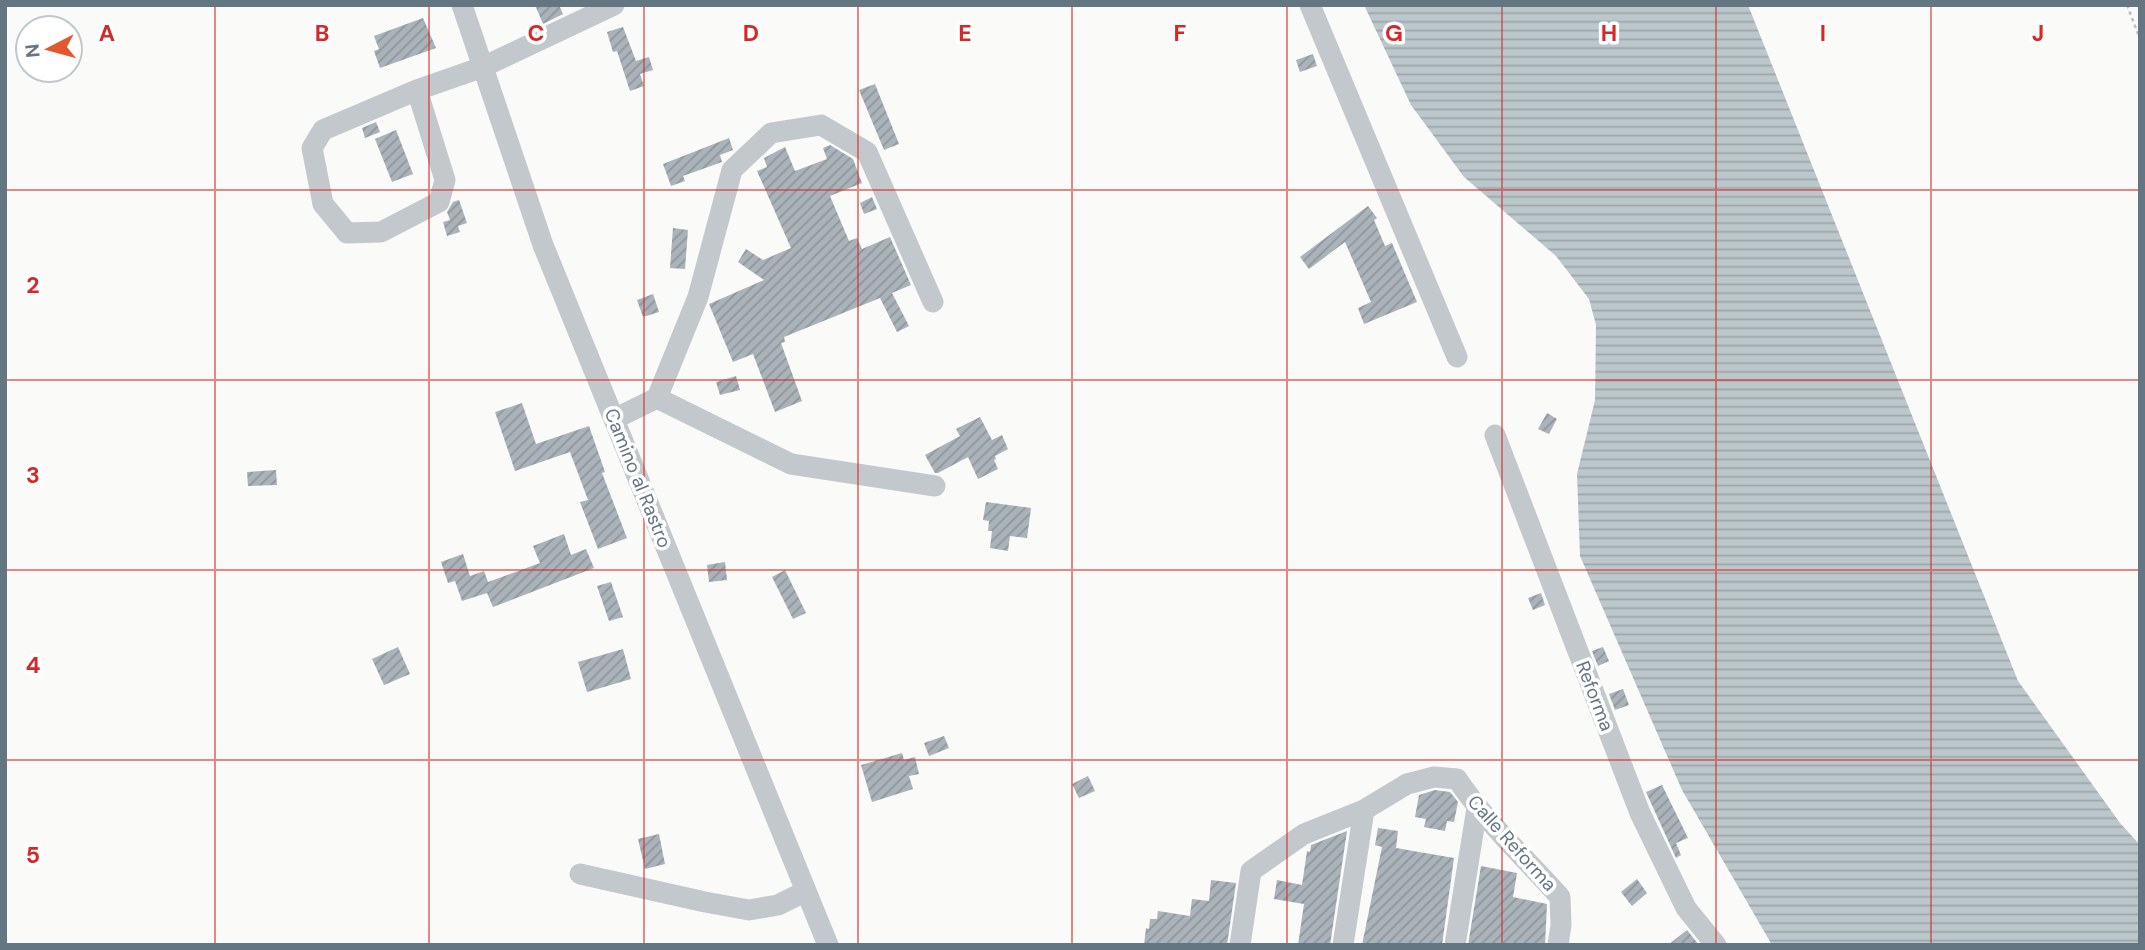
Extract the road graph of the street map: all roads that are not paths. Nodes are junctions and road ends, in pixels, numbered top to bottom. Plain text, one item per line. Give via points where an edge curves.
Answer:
1 (462, 5) edge
2 (614, 5) edge
3 (1310, 5) edge
4 (483, 67) junction
5 (417, 90) junction
6 (933, 302) dead end
7 (1457, 357) dead end
8 (657, 398) junction
9 (614, 419) junction
10 (1495, 435) dead end
11 (935, 486) dead end
12 (1477, 808) junction
13 (1364, 810) junction
14 (580, 874) dead end
15 (806, 891) junction
16 (1560, 935) edge
17 (828, 945) edge
18 (1240, 945) edge
19 (1343, 945) edge
20 (1455, 945) edge
21 (1716, 945) edge

1 - 4 street, Camino al Rastro
2 - 4 street
3 - 7 street
4 - 5 street
4 - 9 street, Camino al Rastro via 543,245
5 - 5 street via 445,180 439,202 381,232 347,233 323,204 312,148 323,130
6 - 8 street via 867,152 821,125 771,133 732,170 698,297
8 - 9 street
8 - 11 street via 791,464
9 - 15 street, Camino al Rastro
10 - 21 street, Reforma via 1640,813 1686,908
12 - 13 street, Calle Reforma via 1457,779 1434,777 1407,784
12 - 16 street, Calle Reforma via 1560,897
12 - 20 street
13 - 18 street via 1304,834 1251,870
13 - 19 street
14 - 15 street via 749,910 778,905
15 - 17 street, Camino al Rastro

